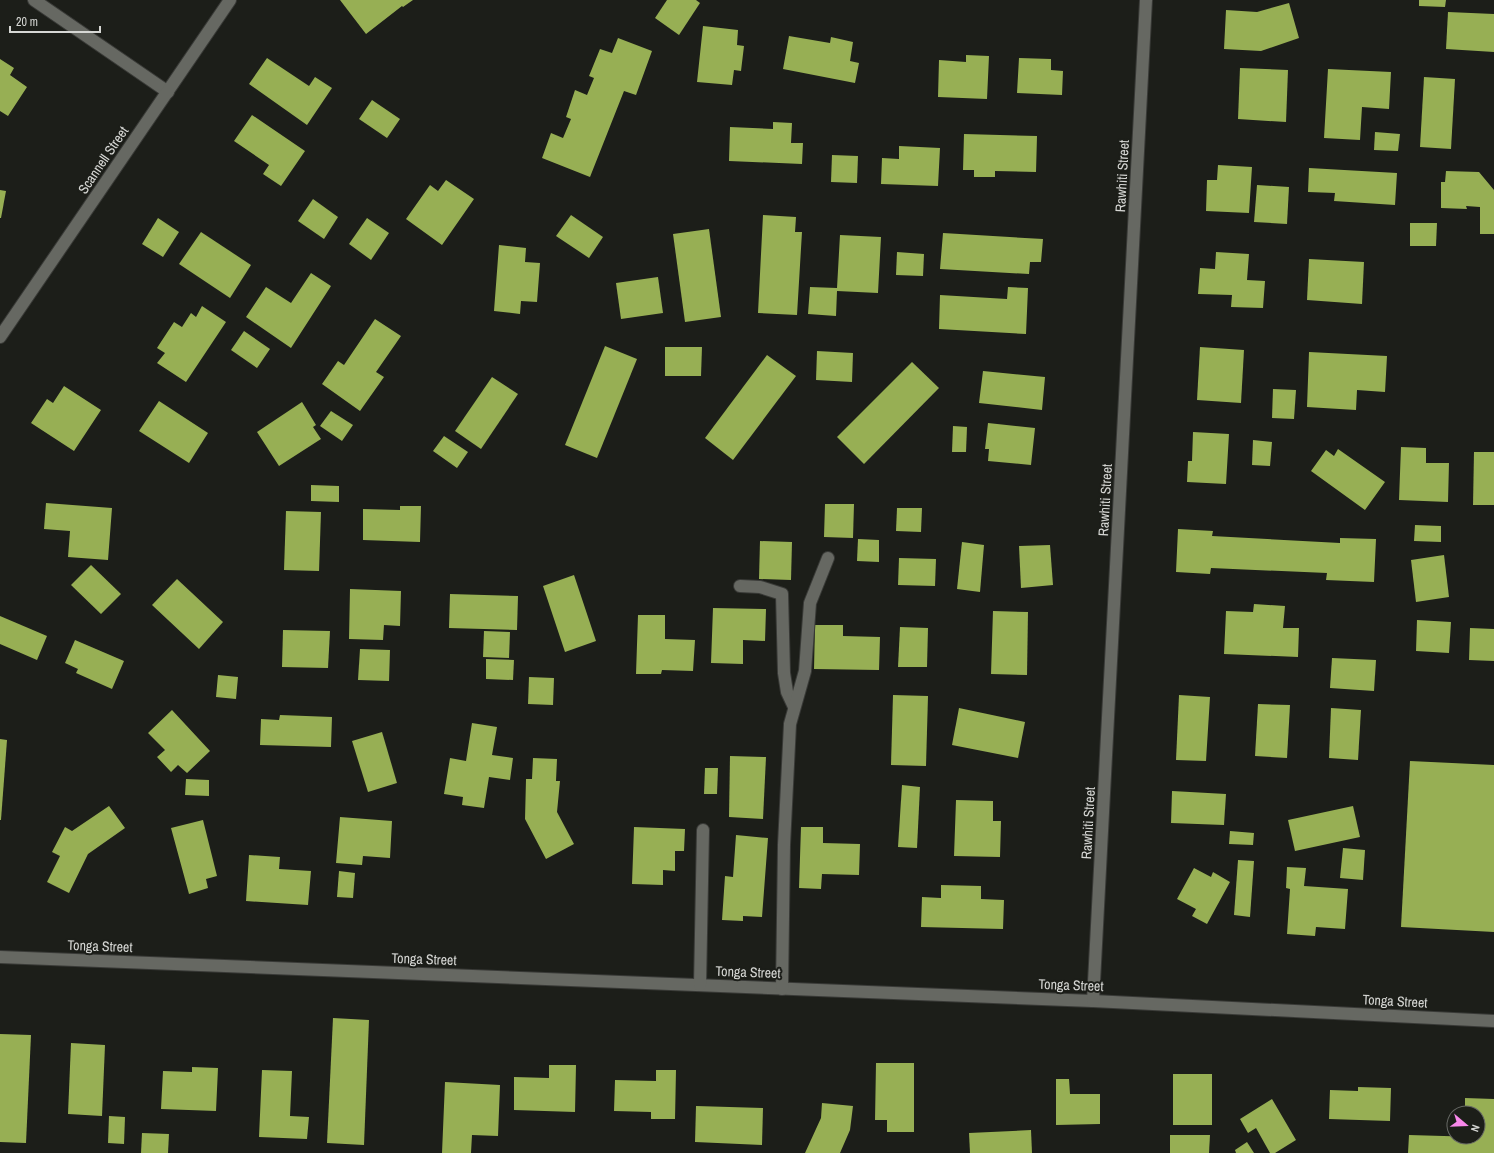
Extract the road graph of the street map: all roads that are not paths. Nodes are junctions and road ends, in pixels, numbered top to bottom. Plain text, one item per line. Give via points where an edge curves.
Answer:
1 (34, 0) edge
2 (230, 0) edge
3 (1146, 0) edge
4 (168, 92) junction
5 (0, 336) edge
6 (828, 558) dead end
7 (740, 586) dead end
8 (794, 707) junction
9 (703, 830) dead end
10 (0, 957) edge
11 (700, 986) junction
12 (782, 989) junction
13 (1093, 1001) junction
14 (1494, 1021) edge

1 - 4 street
2 - 4 street, Scannell Street
3 - 13 street, Rawhiti Street
4 - 5 street, Scannell Street
6 - 8 street via 810,603 805,671
7 - 8 street via 760,587 782,594 784,673 787,692
8 - 12 street via 790,724 784,845
9 - 11 street
10 - 11 street, Tonga Street
11 - 12 street, Tonga Street
12 - 13 street, Tonga Street
13 - 14 street, Tonga Street

